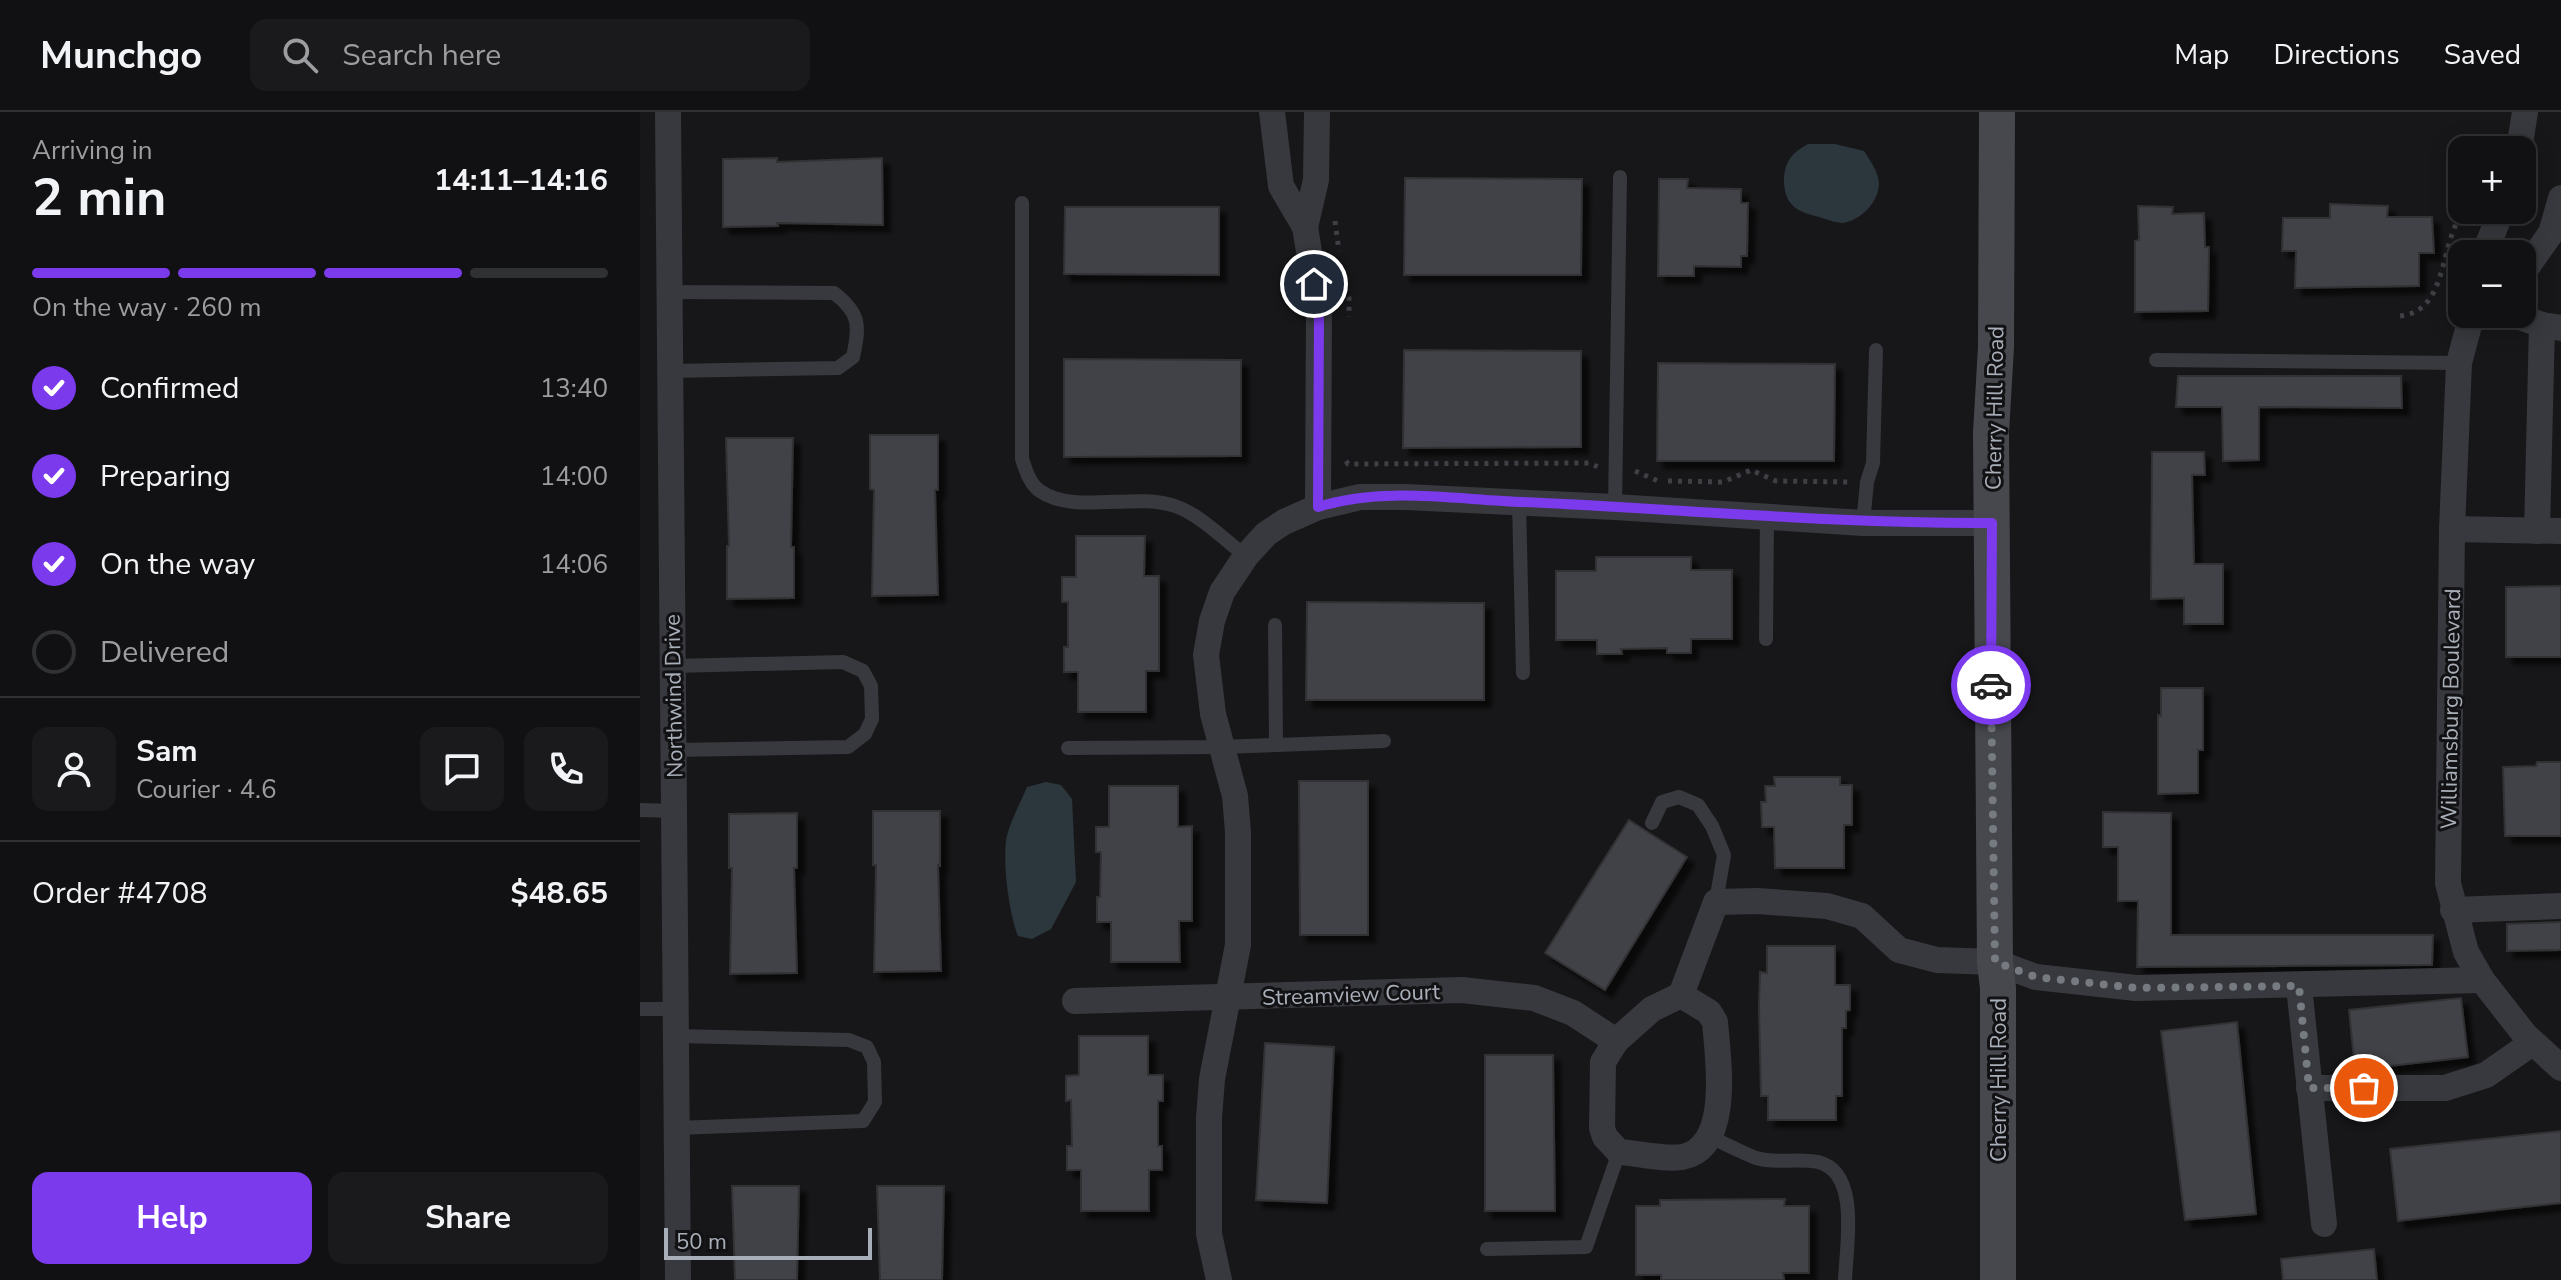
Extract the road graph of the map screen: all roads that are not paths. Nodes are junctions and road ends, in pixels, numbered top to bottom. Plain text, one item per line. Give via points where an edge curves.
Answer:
1 (668, 112) edge
2 (1272, 112) edge
3 (1317, 112) edge
4 (1997, 112) edge
5 (2525, 112) edge
6 (2521, 136) edge
7 (1620, 177) dead end
8 (2561, 198) edge
9 (1022, 203) dead end
10 (1305, 227) junction
11 (2536, 258) edge
12 (669, 292) junction
13 (2551, 327) edge
14 (2468, 328) edge
15 (1876, 350) dead end
16 (2156, 360) dead end
17 (2459, 363) junction
18 (670, 371) junction
19 (1519, 502) junction
20 (1318, 507) junction
21 (1615, 507) junction
22 (1767, 515) junction
23 (1863, 523) junction
24 (1992, 523) junction
25 (2452, 529) junction
26 (2549, 531) edge
27 (1246, 556) junction
28 (1275, 625) dead end
29 (1766, 639) dead end
30 (673, 666) junction
31 (1523, 673) dead end
32 (1384, 741) dead end
33 (1276, 745) junction
34 (1221, 747) junction
35 (1068, 748) dead end
36 (673, 750) junction
37 (640, 810) edge
38 (674, 811) junction
39 (1652, 823) dead end
40 (1716, 902) junction
41 (2561, 906) edge
42 (2453, 910) junction
43 (1995, 962) junction
44 (2482, 980) junction
45 (2299, 986) junction
46 (1681, 995) junction
47 (1228, 998) junction
48 (1075, 1001) dead end
49 (640, 1009) edge
50 (675, 1009) junction
51 (676, 1036) junction
52 (1616, 1041) junction
53 (2532, 1043) junction
54 (2561, 1068) edge
55 (2309, 1088) junction
56 (676, 1128) junction
57 (1711, 1137) junction
58 (1619, 1152) junction
59 (2324, 1224) dead end
60 (1487, 1249) dead end
61 (678, 1280) edge
62 (1219, 1280) edge
63 (1845, 1280) edge
64 (1998, 1280) edge

1 - 12 street, Northwind Drive
2 - 10 street via 1281,186
3 - 10 street via 1316,180
4 - 24 main road, Cherry Hill Road
5 - 6 street
7 - 21 lane
8 - 11 street via 2551,233
9 - 27 lane via 1022,459 1028,477 1039,491 1061,500 1143,500 1177,507
10 - 20 street via 1319,312
12 - 18 street, Northwind Drive
12 - 18 lane via 834,293 852,307 859,331 853,357 838,368
13 - 26 street
14 - 17 street, Williamsburg Boulevard
15 - 23 lane via 1873,463
16 - 17 lane
17 - 25 street, Williamsburg Boulevard
18 - 30 street, Northwind Drive
19 - 20 street via 1360,497
19 - 21 street
19 - 31 lane
20 - 27 street via 1266,534
21 - 22 street
22 - 23 street
22 - 29 lane
23 - 24 street
24 - 43 main road, Cherry Hill Road
25 - 26 street
25 - 42 street, Williamsburg Boulevard via 2448,883
27 - 34 street via 1222,592 1206,655
28 - 33 lane
30 - 36 street, Northwind Drive
30 - 36 lane via 843,662 863,671 871,686 872,719 865,734 848,747
32 - 33 lane
33 - 34 lane
34 - 35 lane
34 - 47 street via 1235,796 1238,832 1238,945
36 - 38 street, Northwind Drive
37 - 38 lane
38 - 50 street, Northwind Drive
39 - 40 lane via 1662,802 1679,797 1698,805 1724,855
40 - 43 street via 1827,906 1862,916 1899,950 1937,960
40 - 46 street
41 - 42 street
42 - 44 street, Williamsburg Boulevard via 2466,952
43 - 45 street via 2036,977 2136,988
43 - 64 main road, Cherry Hill Road
44 - 45 street
44 - 53 street, Williamsburg Boulevard
45 - 55 street
46 - 52 street via 1652,1009
46 - 57 street via 1709,1012 1715,1022 1717,1115
47 - 48 street, Streamview Court
47 - 52 street, Streamview Court via 1491,993 1534,998 1573,1013
47 - 62 street via 1209,1118 1209,1234
49 - 50 lane
50 - 51 street, Northwind Drive
51 - 56 street, Northwind Drive
51 - 56 lane via 849,1040 867,1047 874,1062 875,1102 863,1121
52 - 58 street via 1603,1062 1602,1128
53 - 54 street, Williamsburg Boulevard
53 - 55 street via 2486,1075 2445,1088
55 - 59 street
56 - 61 street, Northwind Drive
57 - 58 street via 1698,1152 1680,1157
57 - 63 lane via 1758,1159 1817,1162 1838,1175 1848,1203
58 - 60 lane via 1586,1247

